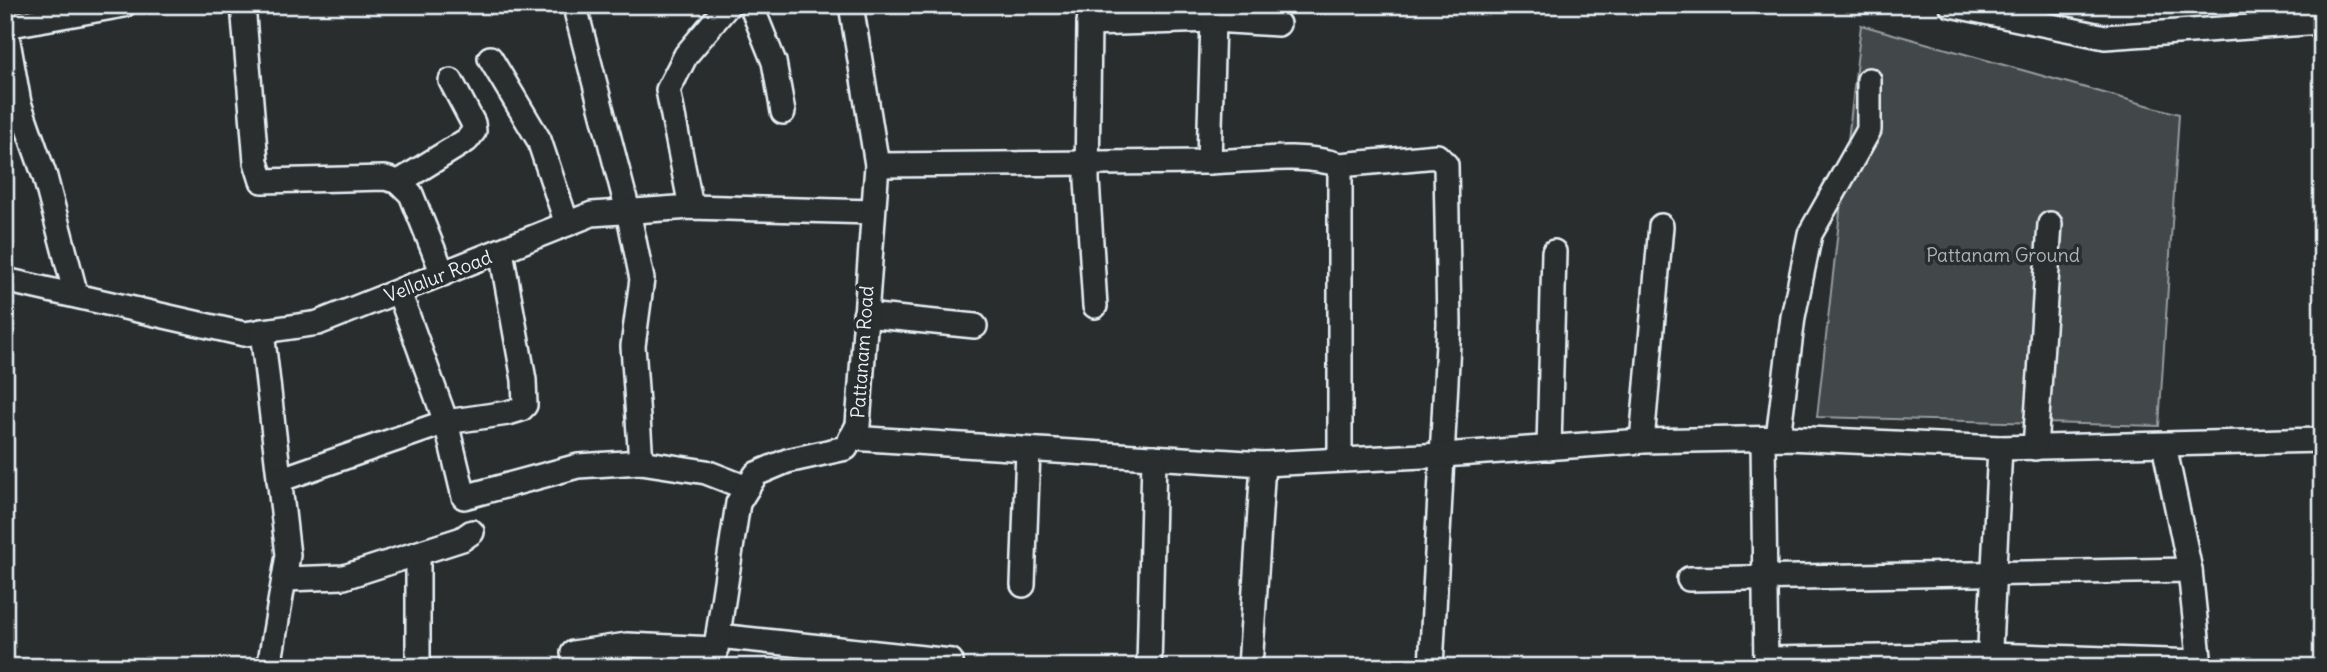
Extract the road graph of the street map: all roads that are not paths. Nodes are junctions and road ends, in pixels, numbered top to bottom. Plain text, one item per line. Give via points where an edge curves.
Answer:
1 (124, 5) edge
2 (243, 5) edge
3 (729, 5) edge
4 (751, 5) edge
5 (851, 5) edge
6 (1951, 5) edge
7 (577, 15) dead end
8 (1090, 15) edge
9 (1213, 20) junction
10 (2322, 22) edge
11 (1278, 24) dead end
12 (5, 25) edge
13 (490, 58) dead end
14 (1869, 80) dead end
15 (451, 81) dead end
16 (783, 112) dead end
17 (1088, 162) junction
18 (1209, 162) junction
19 (877, 165) junction
20 (1340, 165) junction
21 (399, 182) junction
22 (691, 207) junction
23 (628, 211) junction
24 (873, 212) junction
25 (567, 224) junction
26 (2050, 224) dead end
27 (1661, 226) dead end
28 (501, 251) junction
29 (1554, 253) dead end
30 (443, 274) junction
31 (5, 280) edge
32 (399, 292) junction
33 (76, 295) junction
34 (1095, 306) dead end
35 (865, 315) junction
36 (975, 326) dead end
37 (262, 331) junction
38 (446, 422) junction
39 (851, 438) junction
40 (1771, 439) junction
41 (2322, 440) edge
42 (1642, 441) junction
43 (2164, 445) junction
44 (1549, 448) junction
45 (2035, 448) junction
46 (2000, 449) junction
47 (1028, 450) junction
48 (1443, 455) junction
49 (1154, 457) junction
50 (1340, 460) junction
51 (640, 462) junction
52 (1263, 464) junction
53 (279, 480) junction
54 (747, 488) junction
55 (472, 532) dead end
56 (418, 554) junction
57 (2190, 570) junction
58 (1993, 574) junction
59 (1765, 577) junction
60 (284, 579) junction
61 (1689, 579) dead end
62 (1023, 585) dead end
63 (716, 651) edge
64 (951, 661) dead end
65 (1989, 661) edge
66 (1766, 663) edge
67 (2199, 664) edge
68 (269, 667) edge
69 (418, 667) edge
70 (576, 667) edge
71 (1149, 667) edge
72 (1251, 667) edge
73 (1431, 667) edge

1 - 12 street
2 - 21 street via 256,162 262,181 385,178
3 - 22 street via 686,55 668,90
4 - 16 street via 774,62
5 - 19 street, Pattanam Road
6 - 10 street via 2105,37
7 - 23 street
8 - 9 street
8 - 17 street
9 - 11 street
9 - 18 street
12 - 33 street via 19,103 45,177
13 - 25 street via 539,140
14 - 40 street via 1869,130 1810,234
15 - 21 street via 474,131 467,140
17 - 18 street
17 - 19 street
17 - 34 street
18 - 20 street via 1326,160
19 - 24 street, Pattanam Road
20 - 48 street via 1437,156 1446,165 1449,324
20 - 50 street
21 - 30 street via 411,194
22 - 23 street, Vellalur Road
22 - 24 street, Vellalur Road
23 - 25 street, Vellalur Road via 593,214
23 - 51 street via 642,279 633,346
24 - 35 street, Pattanam Road
25 - 28 street, Vellalur Road
26 - 45 street
27 - 42 street
28 - 30 street, Vellalur Road
28 - 38 street via 526,405 508,413
29 - 44 street
30 - 32 street, Vellalur Road
31 - 33 street, Vellalur Road
32 - 37 street, Vellalur Road via 318,323
32 - 38 street
33 - 37 street, Vellalur Road via 244,334
35 - 36 street
35 - 39 street, Pattanam Road via 858,425
37 - 53 street
38 - 51 street via 464,497 578,466
38 - 53 street
39 - 47 street
39 - 54 street, Pattanam Road via 846,448 787,461 756,474
40 - 42 street
40 - 46 street
40 - 59 street
41 - 43 street
42 - 44 street
43 - 45 street
43 - 57 street
44 - 48 street
45 - 46 street
46 - 58 street
47 - 49 street
47 - 62 street
48 - 50 street
48 - 73 street
49 - 52 street
49 - 71 street
50 - 52 street
51 - 54 street via 706,472
52 - 72 street
53 - 60 street via 288,555
54 - 63 street via 738,503
55 - 56 street
56 - 60 street via 344,578
56 - 69 street
57 - 58 street
57 - 67 street
58 - 59 street
58 - 65 street
59 - 61 street
59 - 66 street
60 - 68 street
63 - 64 street
63 - 70 street via 627,645 573,653
65 - 66 street
65 - 67 street

